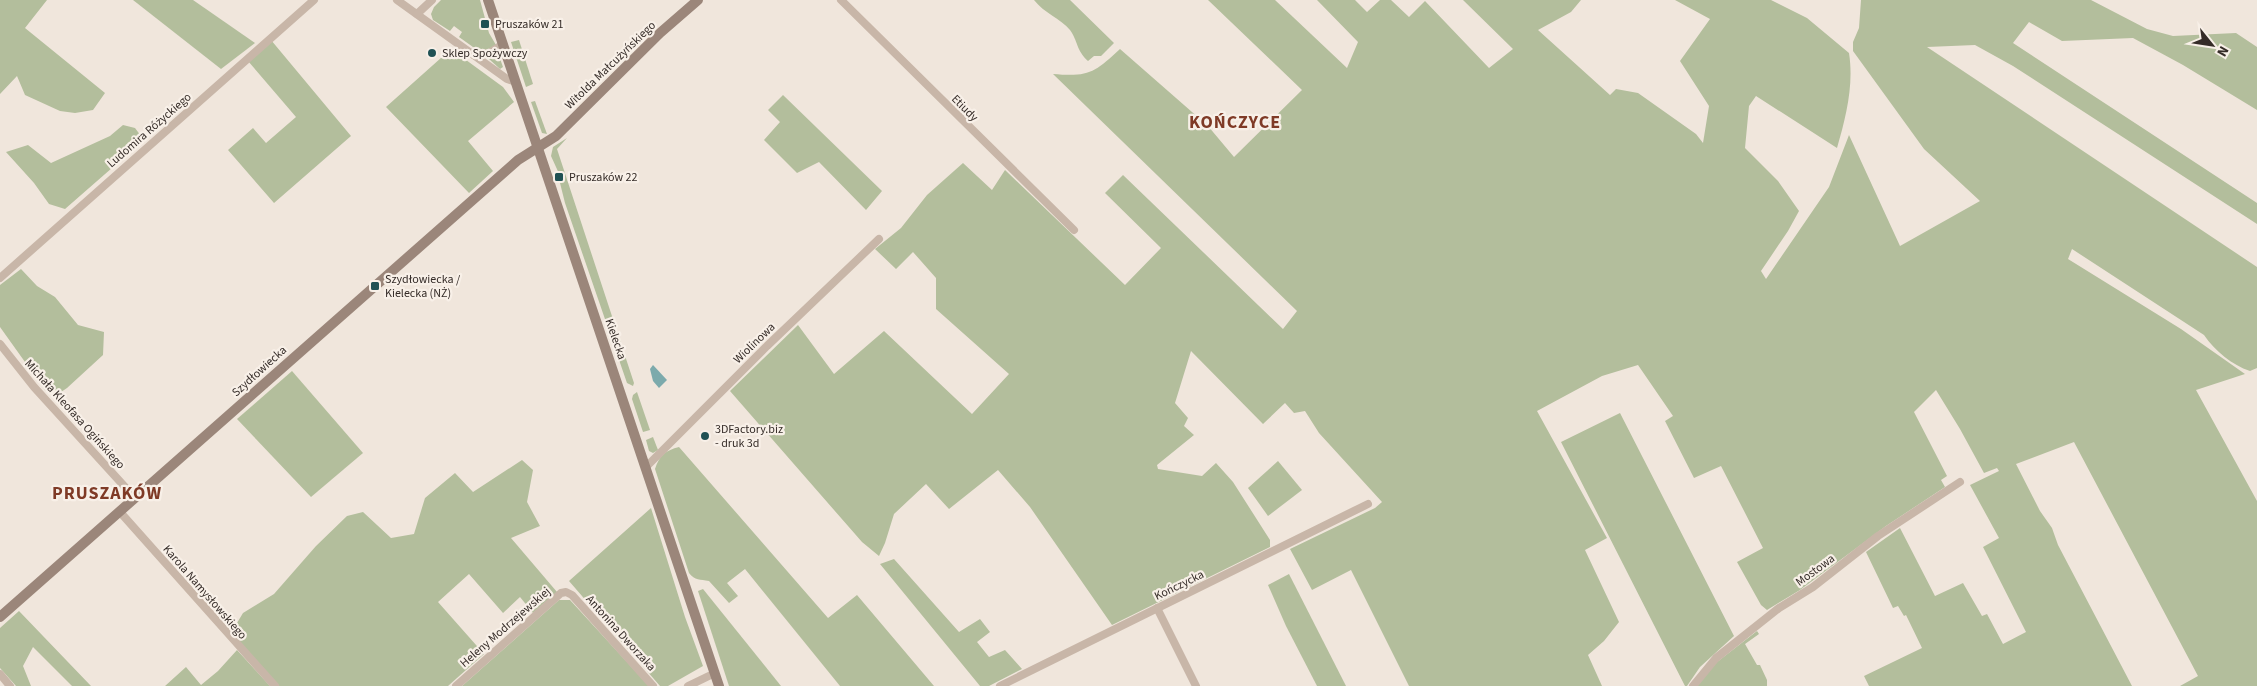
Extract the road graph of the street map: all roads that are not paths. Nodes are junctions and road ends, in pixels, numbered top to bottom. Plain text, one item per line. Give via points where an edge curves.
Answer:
1 (314, 0) edge
2 (397, 0) edge
3 (432, 0) edge
4 (488, 0) edge
5 (698, 0) edge
6 (841, 0) edge
7 (417, 14) junction
8 (503, 44) junction
9 (474, 55) junction
10 (516, 82) junction
11 (537, 146) junction
12 (1074, 230) dead end
13 (879, 239) dead end
14 (0, 278) edge
15 (0, 344) edge
16 (646, 467) junction
17 (1960, 482) dead end
18 (135, 498) junction
19 (1368, 504) dead end
20 (120, 512) junction
21 (572, 595) joint
22 (1157, 608) junction
23 (0, 617) edge
24 (715, 672) junction
25 (0, 674) edge
26 (1012, 683) edge
27 (10, 686) edge
28 (275, 686) edge
29 (456, 686) edge
30 (653, 686) edge
31 (688, 686) edge
32 (720, 686) edge
33 (1000, 686) edge
34 (1196, 686) edge
35 (1693, 686) edge

1 - 14 street, Ludomira Różyckiego
2 - 7 street
3 - 7 street
4 - 8 street, Kielecka
5 - 11 street, Witolda Małcużyńskiego via 556,136
6 - 12 street, Etiudy
7 - 9 street
8 - 9 street via 489,53
8 - 10 street, Kielecka
9 - 10 street
10 - 11 street, Kielecka
11 - 16 street, Kielecka
11 - 18 street, Szydłowiecka
13 - 16 street, Wiolinowa
15 - 18 street, Michała Kleofasa Ogińskiego via 34,388
16 - 24 street, Kielecka
17 - 35 street, Mostowa via 1878,536 1813,588 1778,608 1716,658
18 - 20 street, Szydłowiecka
19 - 22 street, Kończycka
20 - 23 street, Szydłowiecka
20 - 28 street, Karola Namysłowskiego
21 - 29 street, Heleny Modrzejewskiej via 561,593
21 - 30 street, Antonina Dworzaka
22 - 26 street, Kończycka
22 - 34 street
24 - 31 street
24 - 32 street, Kielecka
25 - 27 street
26 - 33 street, Kończycka

